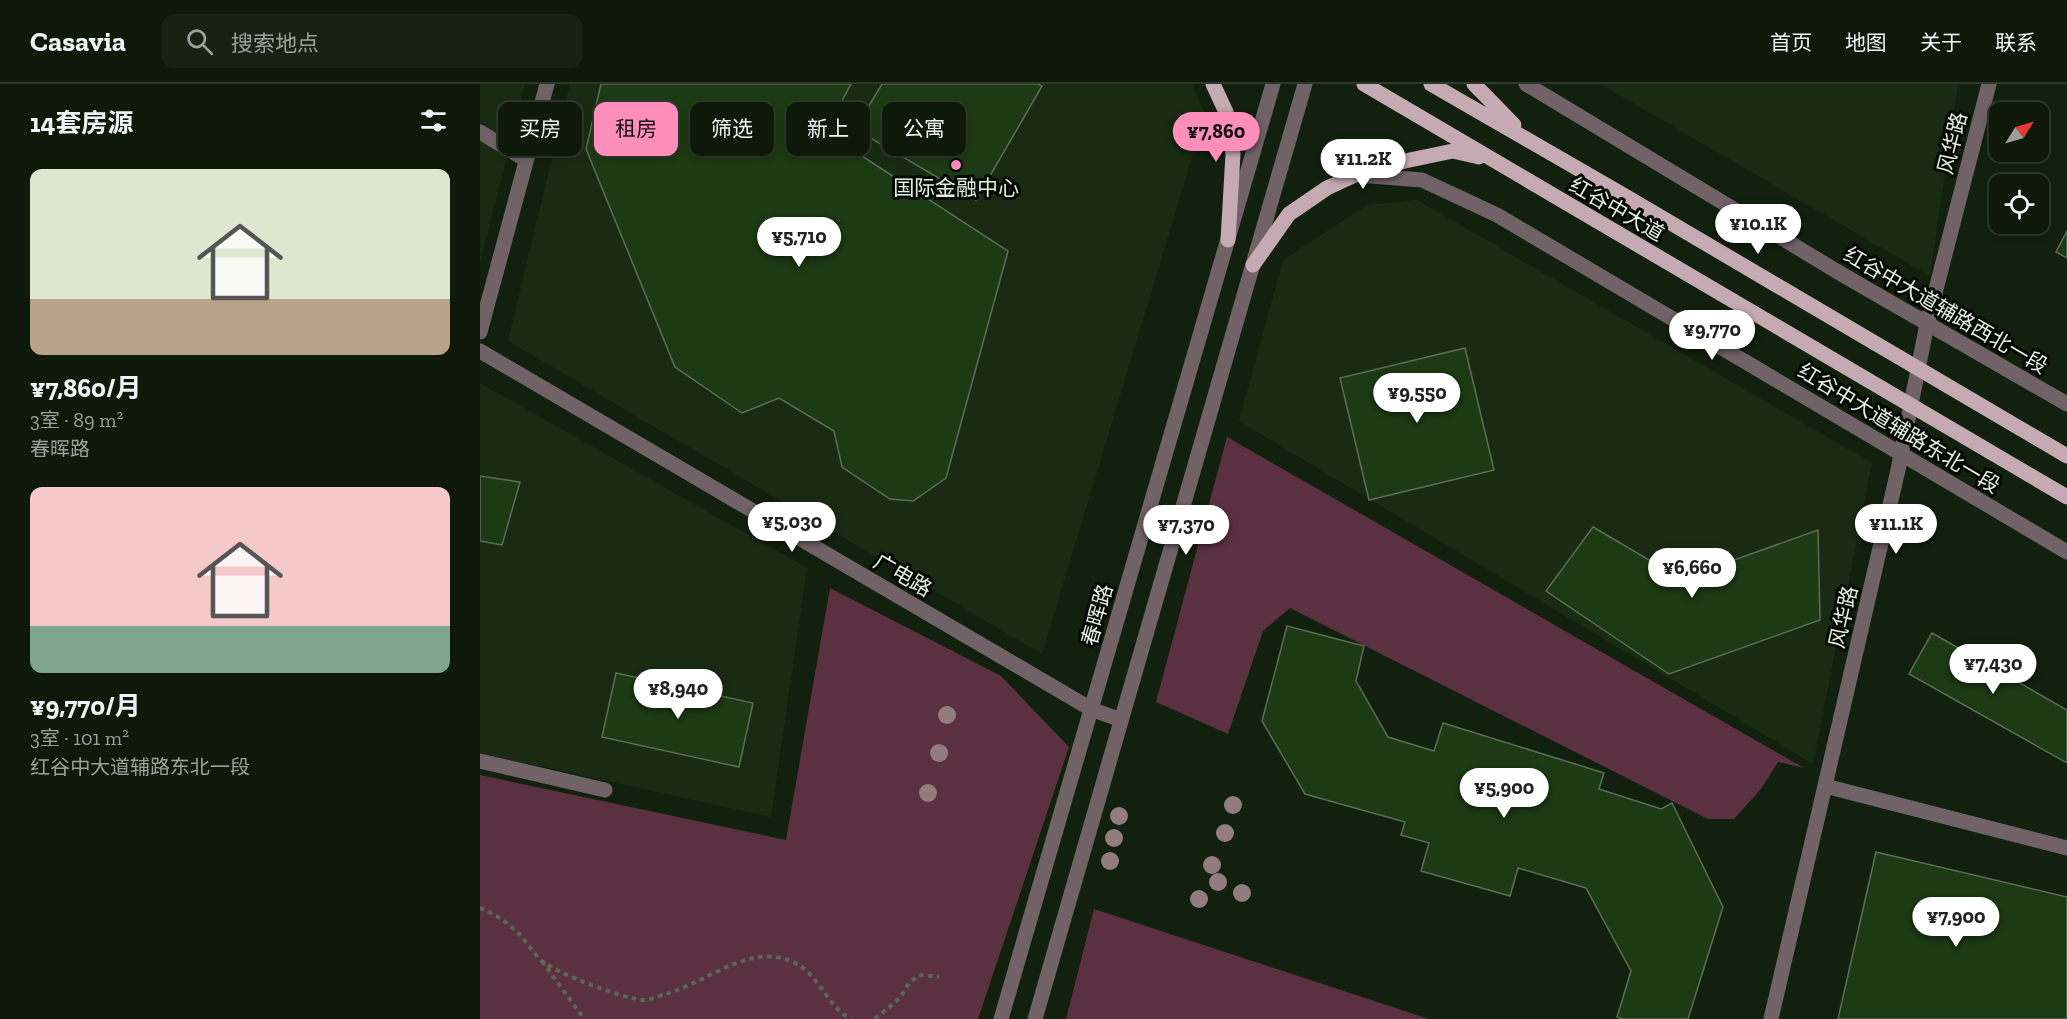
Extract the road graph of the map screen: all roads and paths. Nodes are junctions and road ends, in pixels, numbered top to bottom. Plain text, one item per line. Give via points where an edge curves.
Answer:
1 (547, 84) edge
2 (1213, 84) edge
3 (1273, 84) edge
4 (1305, 84) edge
5 (1364, 84) edge
6 (1431, 84) edge
7 (1474, 84) edge
8 (1526, 84) edge
9 (1989, 84) edge
10 (480, 132) edge
11 (1532, 142) junction
12 (526, 160) junction
13 (1495, 161) junction
14 (1355, 175) junction
15 (1228, 240) junction
16 (1252, 265) junction
17 (1927, 324) junction
18 (480, 332) edge
19 (480, 351) edge
20 (1918, 369) junction
21 (2067, 404) edge
22 (1911, 405) junction
23 (1902, 454) junction
24 (2067, 456) edge
25 (2067, 497) edge
26 (2067, 552) edge
27 (1091, 709) junction
28 (1121, 720) junction
29 (480, 761) edge
30 (1825, 786) junction
31 (605, 790) dead end
32 (2067, 848) edge
33 (480, 908) edge
34 (541, 960) junction
35 (939, 977) dead end
36 (840, 1013) junction
37 (584, 1019) edge
38 (841, 1019) edge
39 (851, 1019) edge
40 (875, 1019) edge
41 (1001, 1019) edge
42 (1035, 1019) edge
43 (1771, 1019) edge

1 - 12 street
2 - 15 main road via 1226,112 1233,154
3 - 15 street, 春晖路
4 - 16 street
5 - 13 main road, 红谷中大道
6 - 11 main road, 红谷中大道
7 - 11 main road
8 - 17 street, 红谷中大道辅路西北一段
9 - 17 street, 风华路
10 - 12 street
11 - 20 main road, 红谷中大道
12 - 18 street
13 - 14 main road via 1453,151
13 - 22 main road, 红谷中大道
14 - 16 main road via 1327,188 1289,214
14 - 23 street, 红谷中大道辅路东北一段 via 1422,180 1497,214
15 - 27 street, 春晖路
16 - 28 street
17 - 20 street, 风华路
17 - 21 street, 红谷中大道辅路西北一段
19 - 27 street, 广电路
20 - 22 street, 风华路
20 - 24 main road, 红谷中大道
22 - 23 street, 风华路
22 - 25 main road, 红谷中大道
23 - 26 street, 红谷中大道辅路东北一段
23 - 30 street, 风华路
27 - 28 street, 广电路
27 - 41 street, 春晖路
28 - 42 street
29 - 31 street
30 - 32 street
30 - 43 street, 风华路
33 - 34 path via 519,934
34 - 36 path via 574,978 645,1000 676,992 740,961 768,955 794,962 815,978
34 - 37 path
35 - 40 path via 919,975
36 - 38 path
36 - 39 path

